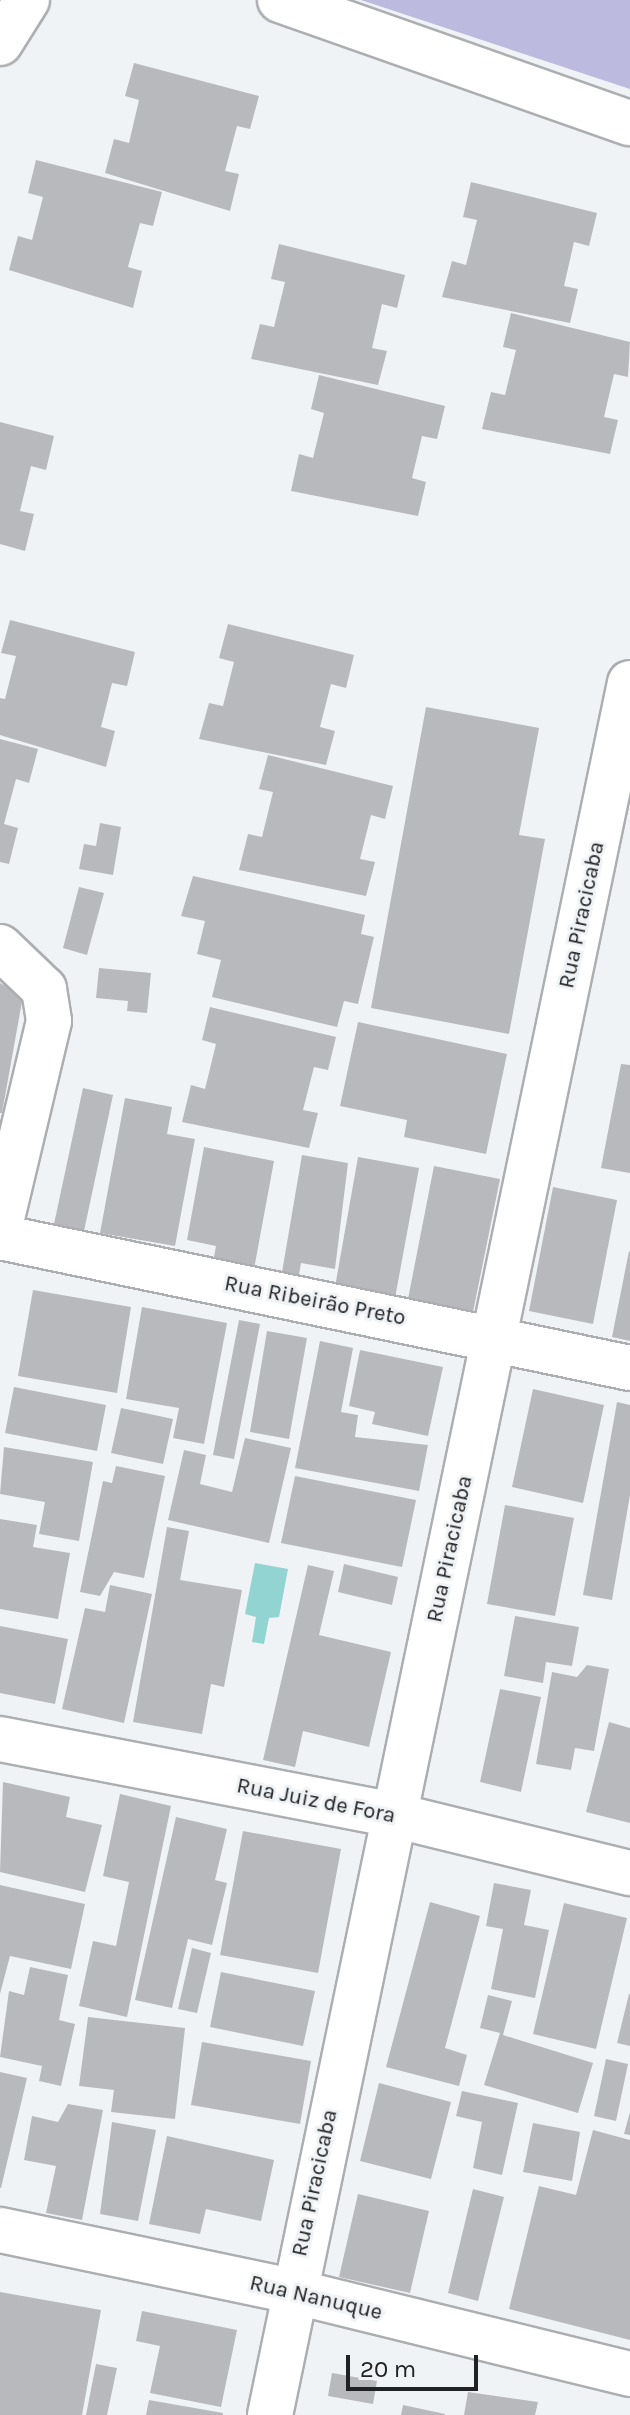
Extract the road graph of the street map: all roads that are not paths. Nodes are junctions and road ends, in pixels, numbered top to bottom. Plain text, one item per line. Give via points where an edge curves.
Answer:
1 (27, 0) edge
2 (280, 0) edge
3 (0, 43) edge
4 (630, 123) edge
5 (630, 683) edge
6 (0, 947) edge
7 (0, 1227) edge
8 (0, 1237) edge
9 (494, 1338) junction
10 (630, 1368) edge
11 (0, 1739) edge
12 (393, 1815) junction
13 (630, 1873) edge
14 (0, 2230) edge
15 (292, 2291) junction
16 (630, 2374) edge
17 (270, 2415) edge

1 - 3 street
2 - 4 street
5 - 9 street, Rua Piracicaba
6 - 7 street via 44,989 49,1021
8 - 9 street, Rua Ribeirão Preto
9 - 10 street, Rua Ribeirão Preto
9 - 12 street, Rua Piracicaba
11 - 12 street, Rua Juiz de Fora
12 - 13 street, Rua Juiz de Fora
12 - 15 street, Rua Piracicaba
14 - 15 street, Rua Nanuque
15 - 16 street, Rua Nanuque
15 - 17 street, Rua Piracicaba

